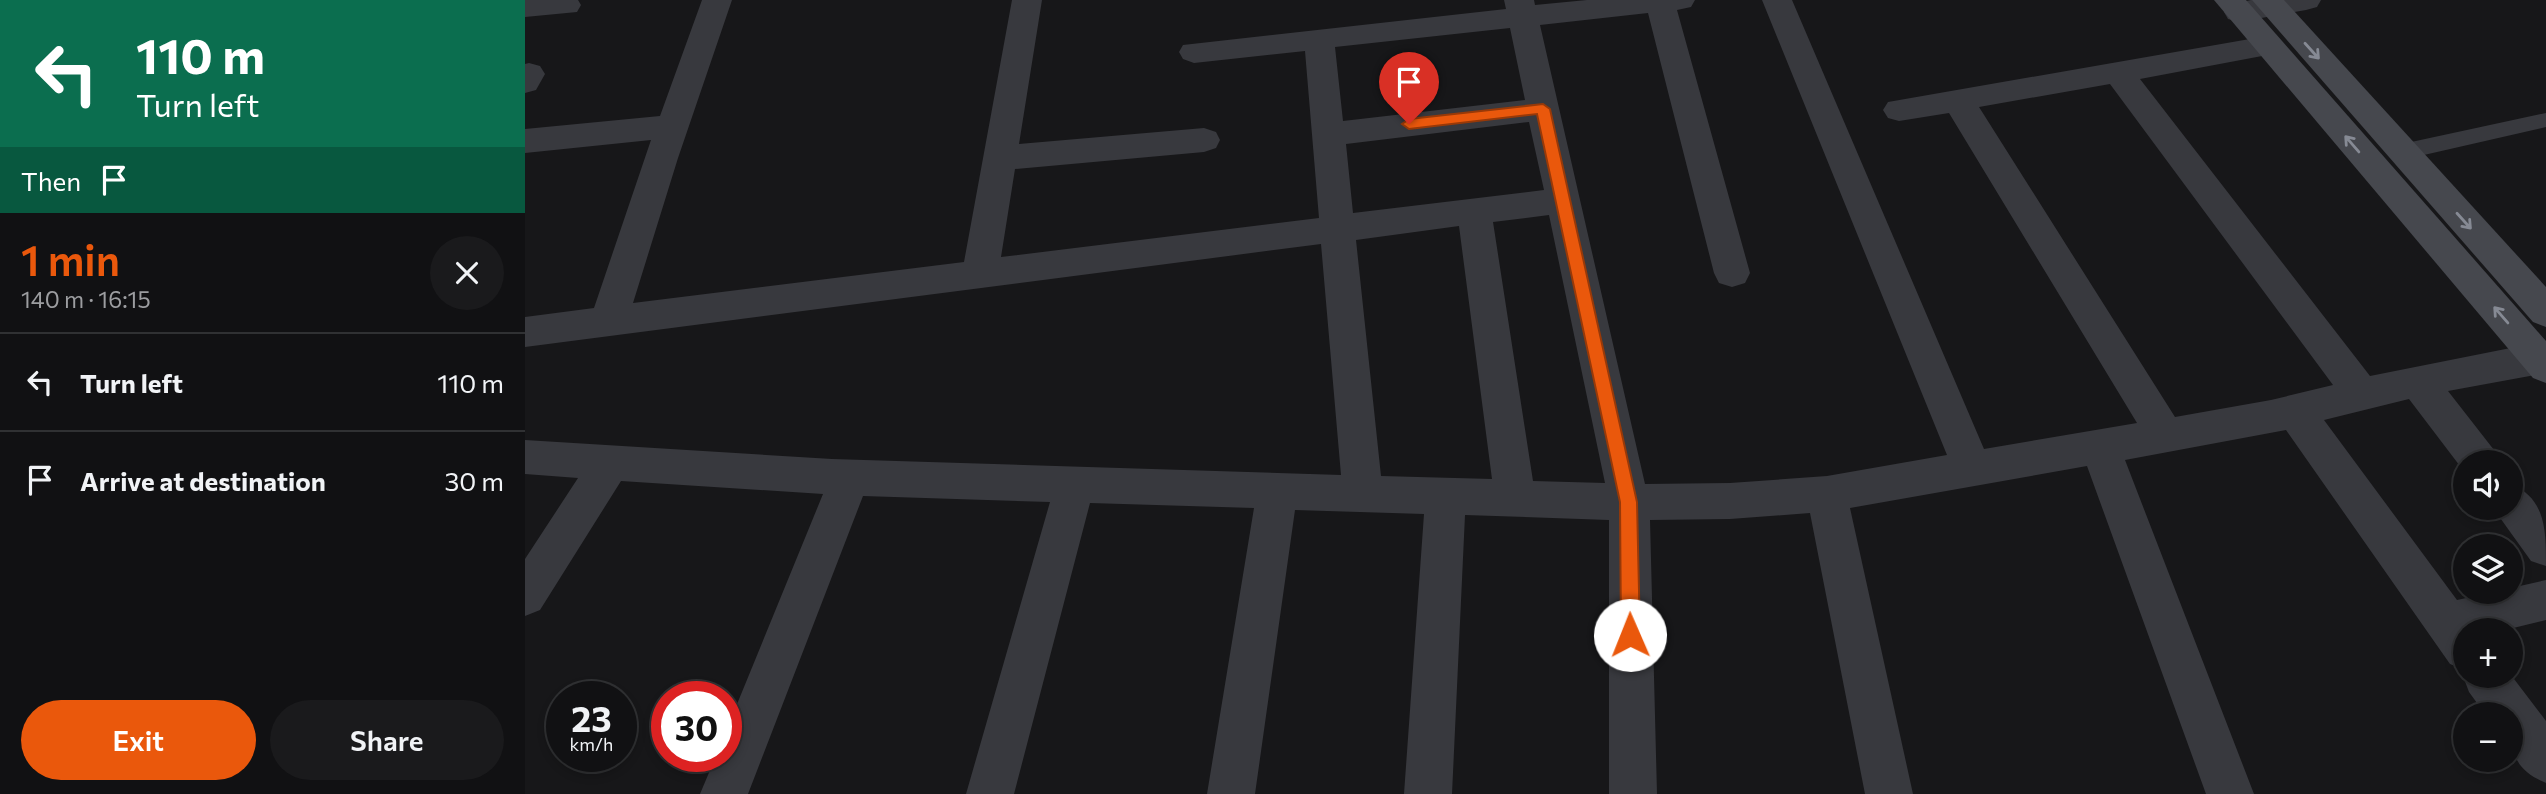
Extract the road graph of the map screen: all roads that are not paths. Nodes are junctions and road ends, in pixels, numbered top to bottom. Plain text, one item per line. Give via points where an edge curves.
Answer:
1 (717, 0) edge
2 (1027, 0) edge
3 (1777, 0) edge
4 (2306, 0) edge
5 (1670, 1) edge
6 (2252, 4) edge
7 (566, 5) dead end
8 (525, 7) edge
9 (1521, 8) edge
10 (1319, 38) junction
11 (2267, 46) junction
12 (1194, 52) dead end
13 (2118, 72) junction
14 (1958, 100) junction
15 (1543, 109) junction
16 (1899, 110) dead end
17 (2546, 120) edge
18 (672, 126) junction
19 (1329, 134) junction
20 (1204, 140) dead end
21 (525, 141) edge
22 (2402, 152) junction
23 (1000, 158) junction
24 (1563, 200) junction
25 (1474, 211) junction
26 (1338, 229) junction
27 (1732, 273) dead end
28 (980, 275) junction
29 (2545, 310) edge
30 (608, 323) junction
31 (525, 332) edge
32 (2544, 361) edge
33 (2417, 381) junction
34 (2363, 396) junction
35 (2295, 411) junction
36 (2165, 435) junction
37 (2100, 447) junction
38 (2471, 450) edge
39 (525, 457) edge
40 (610, 463) junction
41 (1973, 469) junction
42 (850, 478) junction
43 (1075, 485) junction
44 (1277, 491) junction
45 (1363, 494) junction
46 (1827, 494) junction
47 (1445, 497) junction
48 (1515, 499) junction
49 (1629, 502) junction
50 (2523, 517) edge
51 (2546, 547) edge
52 (525, 596) edge
53 (2546, 600) edge
54 (2501, 618) edge
55 (2453, 632) edge
56 (2494, 688) edge
57 (2546, 760) edge
58 (724, 794) edge
59 (990, 794) edge
60 (1231, 794) edge
61 (1428, 794) edge
62 (1633, 794) edge
63 (1889, 794) edge
64 (2230, 794) edge

1 - 18 street
2 - 23 street
3 - 41 street
4 - 6 street
5 - 9 street
5 - 27 street
6 - 11 street
6 -> 22 street
7 - 8 street
9 - 10 street
9 - 15 street
10 - 12 street
10 - 19 street
11 - 13 street
32 -> 11 street
13 - 14 street
13 - 34 street
14 - 16 street
14 - 36 street
15 - 19 street
15 - 24 street
17 - 22 lane
18 - 21 street
18 - 30 street
19 - 26 street
20 - 23 street
22 -> 29 street
23 - 28 street
24 - 25 street
24 - 49 street
25 - 26 street
25 - 48 street
26 - 28 street
26 - 45 street
28 - 30 street
30 - 31 street
32 - 33 street
33 - 34 street
33 - 38 street
34 - 35 street
35 - 36 street
35 - 55 street
36 - 37 street
37 - 41 street
37 - 64 street
39 - 40 street
40 - 42 street
40 - 52 street
41 - 46 street
42 - 43 street
42 - 58 street
43 - 44 street
43 - 59 street
44 - 45 street
44 - 60 street
45 - 47 street
46 - 49 street
46 - 63 street
47 - 48 street
47 - 61 street
48 - 49 street
49 - 62 street
50 - 51 street
53 - 54 street
56 - 57 street

